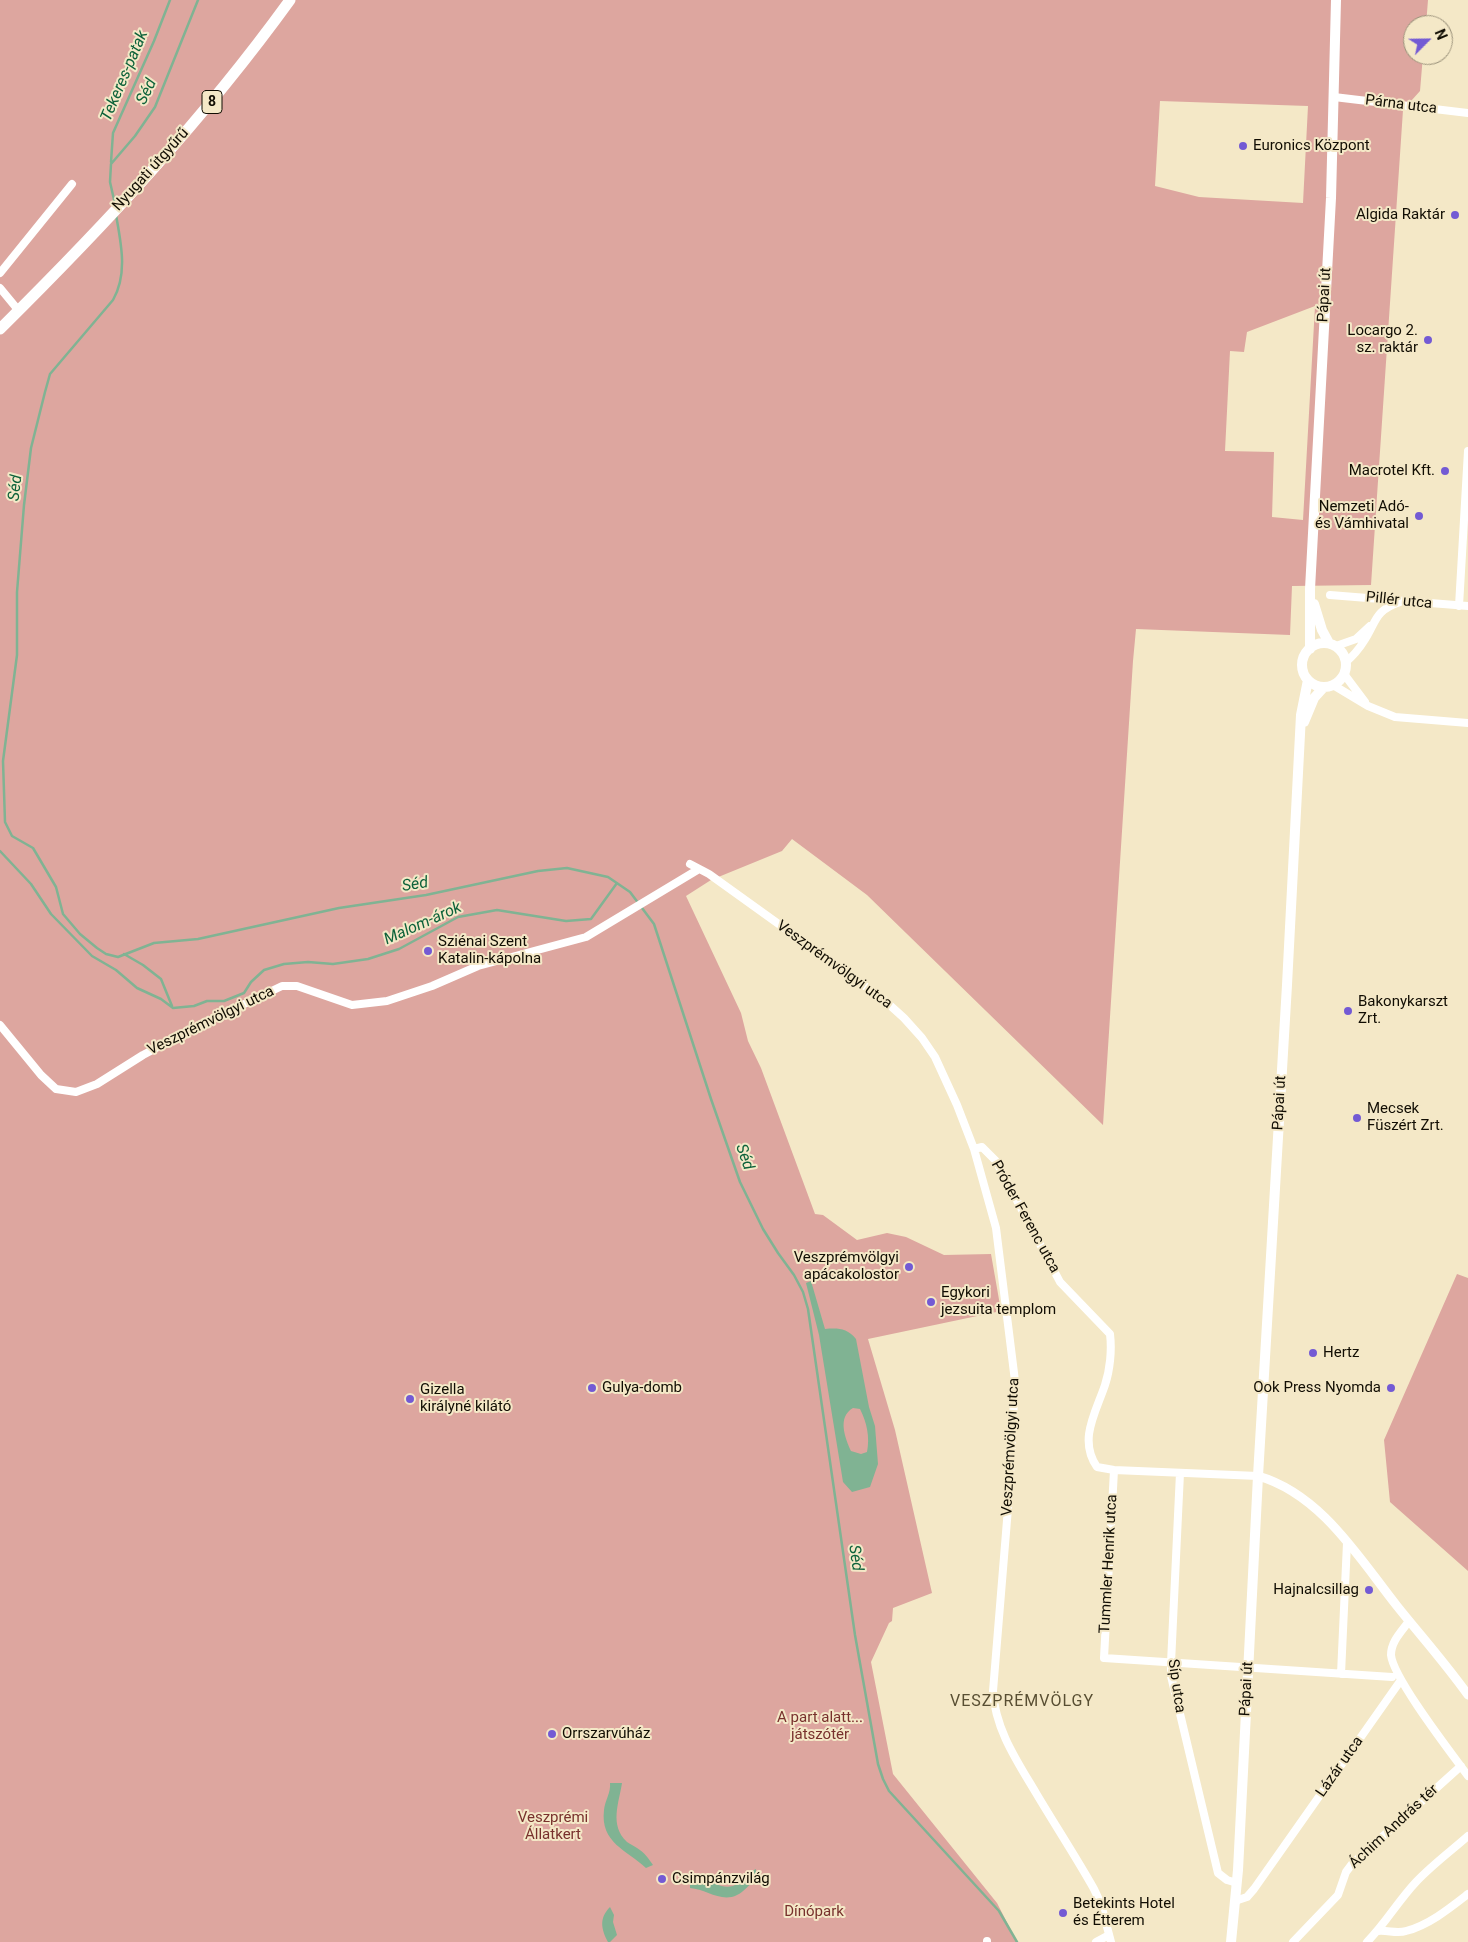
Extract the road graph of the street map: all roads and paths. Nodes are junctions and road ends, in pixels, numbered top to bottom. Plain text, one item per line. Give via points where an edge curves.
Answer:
1 (290, 0) edge
2 (1336, 0) edge
3 (1334, 97) junction
4 (1468, 113) edge
5 (72, 184) dead end
6 (0, 273) edge
7 (0, 288) edge
8 (18, 311) junction
9 (0, 329) edge
10 (1468, 451) edge
11 (1310, 589) junction
12 (1330, 594) dead end
13 (1401, 601) junction
14 (1459, 606) junction
15 (1468, 606) edge
16 (1372, 624) junction
17 (1333, 645) junction
18 (1310, 649) junction
19 (1346, 662) junction
20 (1344, 674) junction
21 (1308, 680) junction
22 (1329, 686) junction
23 (1368, 706) junction
24 (1468, 723) edge
25 (1301, 729) junction
26 (690, 864) dead end
27 (699, 869) junction
28 (0, 1025) edge
29 (974, 1149) junction
30 (1114, 1470) junction
31 (1180, 1473) junction
32 (1258, 1476) junction
33 (1347, 1543) junction
34 (1410, 1621) junction
35 (1171, 1663) junction
36 (1248, 1668) junction
37 (1341, 1674) junction
38 (1392, 1677) dead end
39 (1401, 1680) junction
40 (1467, 1692) edge
41 (1461, 1766) junction
42 (1468, 1776) edge
43 (1468, 1836) edge
44 (1237, 1883) junction
45 (1468, 1894) edge
46 (1236, 1901) junction
47 (1378, 1931) junction
48 (1110, 1938) edge
49 (1096, 1942) edge
50 (1231, 1942) edge
51 (1293, 1942) edge
52 (1368, 1942) edge

1 - 8 main road, Nyugati útgyűrű / 8 via 210,104 100,227
2 - 3 main road, Pápai út
3 - 4 street, Párna utca
3 - 11 main road, Pápai út
5 - 6 street
7 - 8 street
8 - 9 main road, Nyugati útgyűrű / 8
10 - 14 street
11 - 17 main road, Pápai út via 1322,630
11 - 18 main road, Pápai út
12 - 13 street, Pillér utca
13 - 14 street, Pillér utca
13 - 16 street via 1385,608
14 - 15 street, Pillér utca
16 - 17 street via 1356,639
16 - 19 street via 1365,640
17 - 18 main road via 1318,644
17 - 19 main road via 1344,655
18 - 21 main road via 1302,665
19 - 20 main road
20 - 22 main road
20 - 23 street
21 - 22 main road
21 - 25 main road, Pápai út
22 - 23 street
22 - 25 main road, Pápai út via 1314,698
23 - 24 street via 1405,719
25 - 32 main road, Pápai út
26 - 27 street, Veszprémvölgyi utca
27 - 28 street, Veszprémvölgyi utca via 586,937 478,966 387,1001 352,1005 297,986 282,986 188,1031 97,1084 76,1092 56,1089
27 - 29 street, Veszprémvölgyi utca via 883,999 904,1018 935,1057
29 - 30 street, Próder Ferenc utca via 982,1147 996,1161 1060,1282 1110,1334 1107,1378 1092,1418 1089,1445 1097,1468
29 - 48 street, Veszprémvölgyi utca via 996,1228 1015,1381 994,1705 1002,1732 1016,1760 1094,1889
30 - 31 street
30 - 35 street, Tummler Henrik utca via 1104,1658
31 - 32 street
31 - 35 street, Síp utca
32 - 33 street via 1303,1499 1333,1525
32 - 36 main road, Pápai út
33 - 34 street
33 - 37 street
34 - 39 street via 1392,1646 1391,1656
34 - 40 street
35 - 36 street
35 - 44 street, Síp utca via 1173,1687 1218,1873
36 - 37 street
36 - 44 main road, Pápai út
37 - 38 street
39 - 41 street
39 - 46 street, Lázár utca via 1254,1889 1247,1897
41 - 42 street
41 - 51 street, Áchim András tér via 1352,1864 1338,1895
43 - 47 street via 1416,1881
44 - 46 main road, Pápai út
45 - 47 street via 1411,1930
46 - 50 main road, Pápai út
47 - 52 street
48 - 49 street

